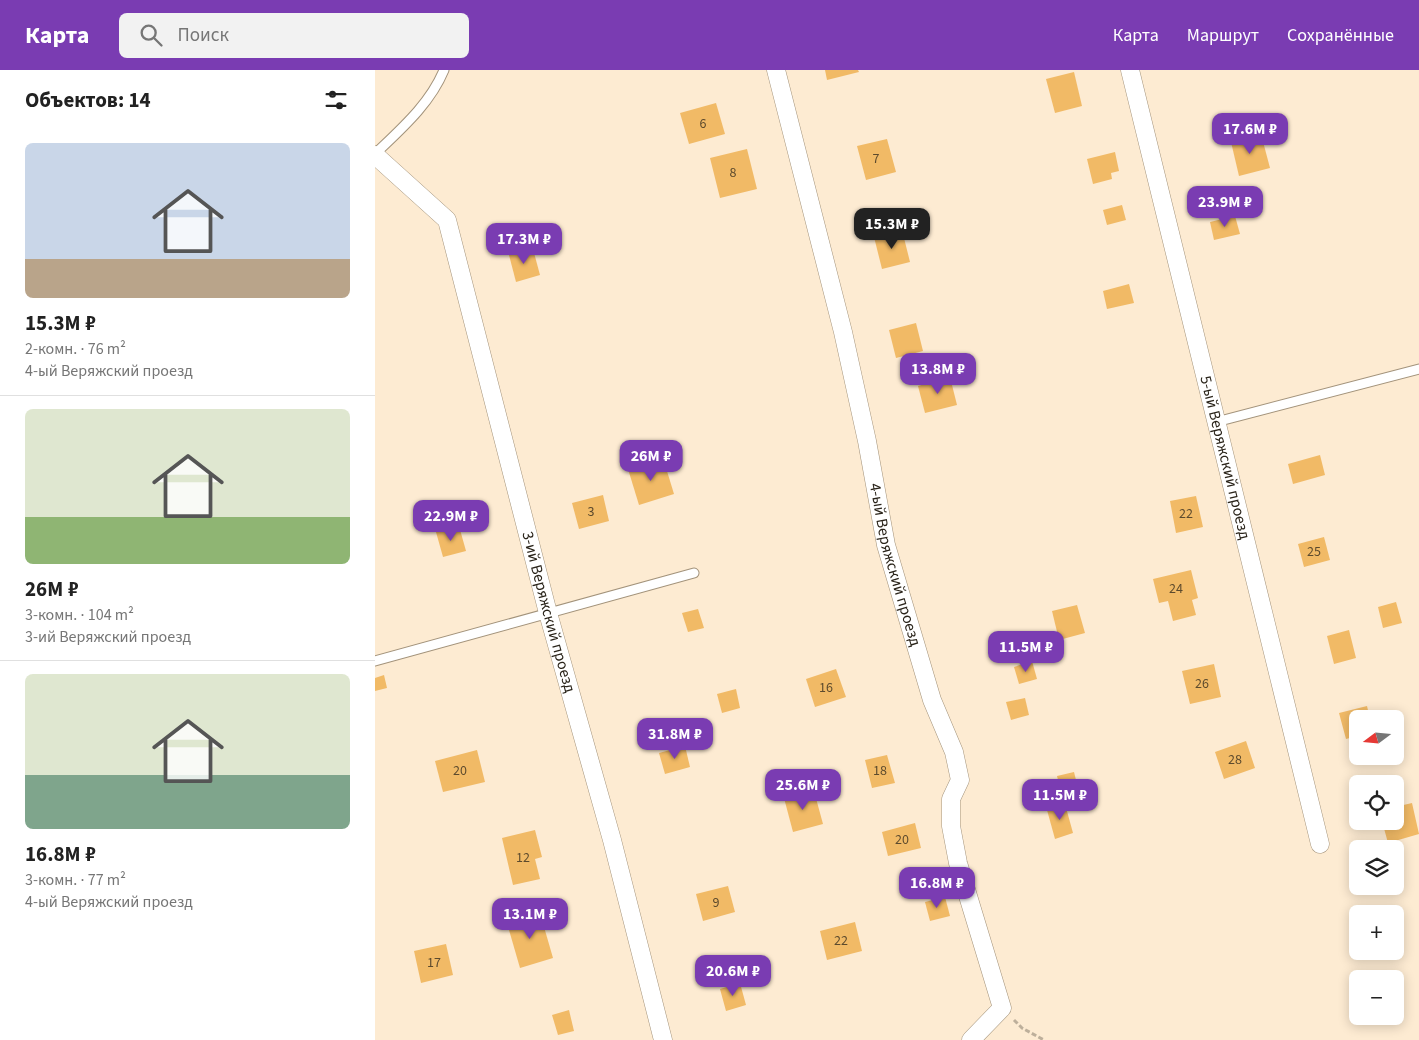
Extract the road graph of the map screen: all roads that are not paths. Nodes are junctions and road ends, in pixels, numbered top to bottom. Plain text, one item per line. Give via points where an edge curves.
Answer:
1 (444, 70) edge
2 (776, 70) edge
3 (1130, 70) edge
4 (375, 155) edge
5 (1419, 369) edge
6 (1216, 422) junction
7 (694, 573) dead end
8 (548, 612) junction
9 (375, 660) edge
10 (1320, 844) dead end
11 (663, 1040) edge
12 (971, 1040) edge

1 - 4 lane via 438,84 413,117
2 - 12 street, 4-ый Веряжский проезд via 843,332 886,545 932,700 954,752 960,780 951,799 951,826 958,863 1002,1008
3 - 6 street, 5-ый Веряжский проезд
4 - 8 street, 3-ий Веряжский проезд via 447,220
5 - 6 lane
6 - 10 street, 5-ый Веряжский проезд
7 - 8 lane
8 - 9 lane
8 - 11 street, 3-ий Веряжский проезд via 612,840

